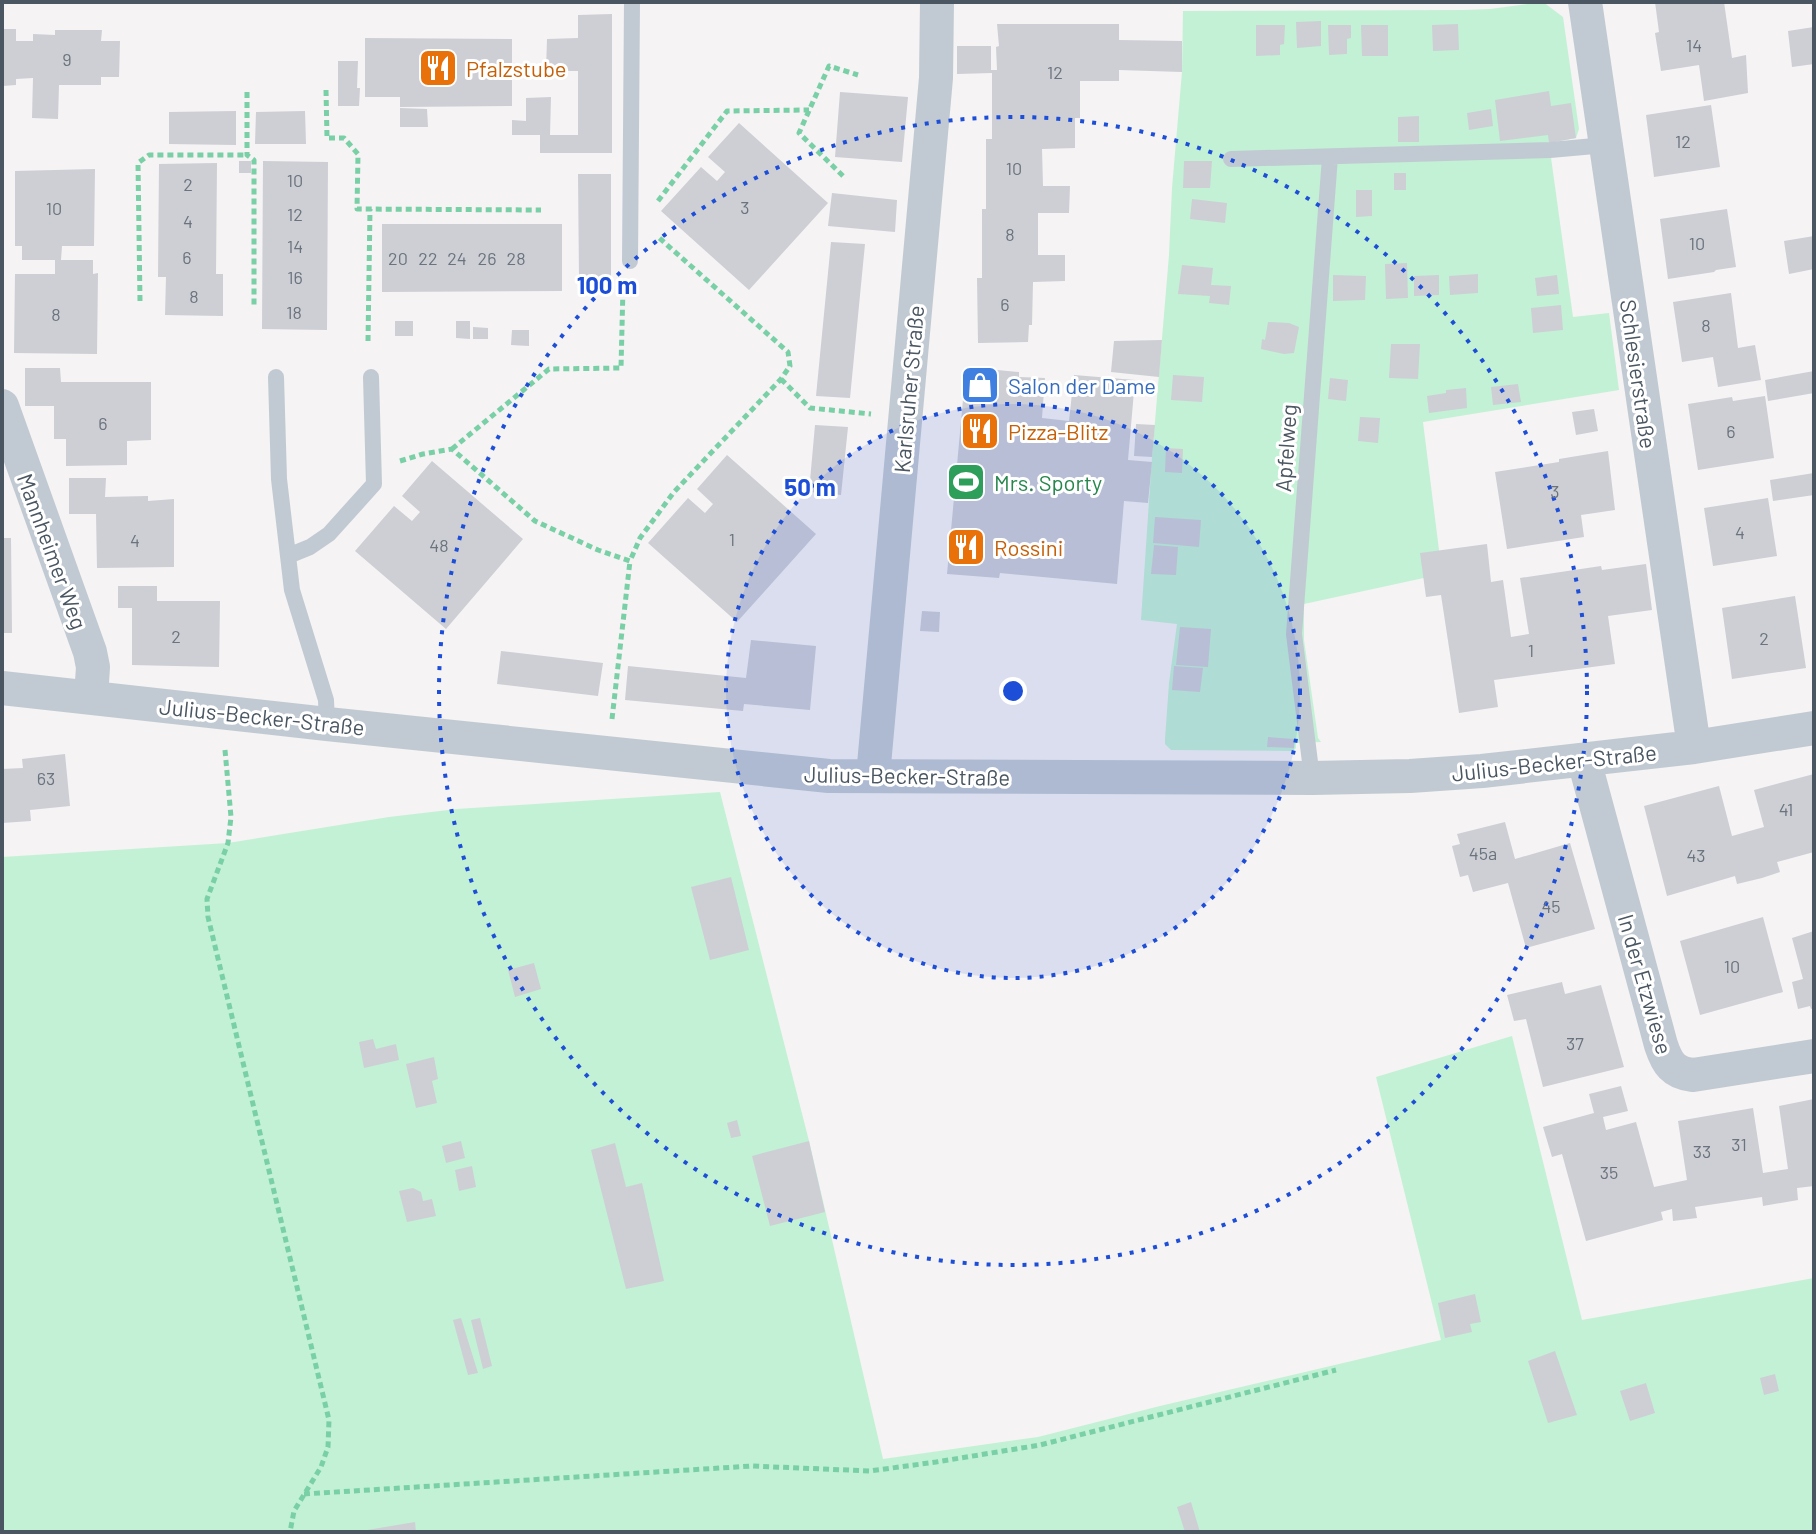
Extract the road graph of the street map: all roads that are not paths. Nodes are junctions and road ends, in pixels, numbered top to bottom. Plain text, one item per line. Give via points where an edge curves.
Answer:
1 (632, 2) edge
2 (937, 2) edge
3 (1585, 2) edge
4 (1606, 145) junction
5 (1330, 157) junction
6 (1231, 159) dead end
7 (630, 261) road end
8 (276, 377) dead end
9 (371, 377) dead end
10 (2, 406) edge
11 (288, 556) junction
12 (2, 688) edge
13 (91, 697) junction
14 (327, 724) junction
15 (1814, 728) edge
16 (1694, 747) junction
17 (1584, 760) junction
18 (873, 776) junction
19 (1312, 778) junction
20 (1814, 1056) edge

1 - 7 lane
2 - 18 street, Karlsruher Straße via 936,78
3 - 4 street, Schlesierstraße
4 - 5 lane
4 - 16 street, Schlesierstraße
5 - 6 lane
5 - 19 lane, Apfelweg via 1294,634
8 - 11 lane
9 - 11 lane via 374,484 329,534
10 - 13 street, Mannheimer Weg via 90,652
11 - 14 lane via 295,604 326,700
12 - 13 street, Julius-Becker-Straße
13 - 14 street, Julius-Becker-Straße
14 - 18 street, Julius-Becker-Straße via 816,776
15 - 16 street, Julius-Becker-Straße
16 - 17 street, Julius-Becker-Straße
17 - 19 street, Julius-Becker-Straße via 1445,774
17 - 20 street, In der Etzwiese via 1667,1063 1693,1075
18 - 19 street, Julius-Becker-Straße

